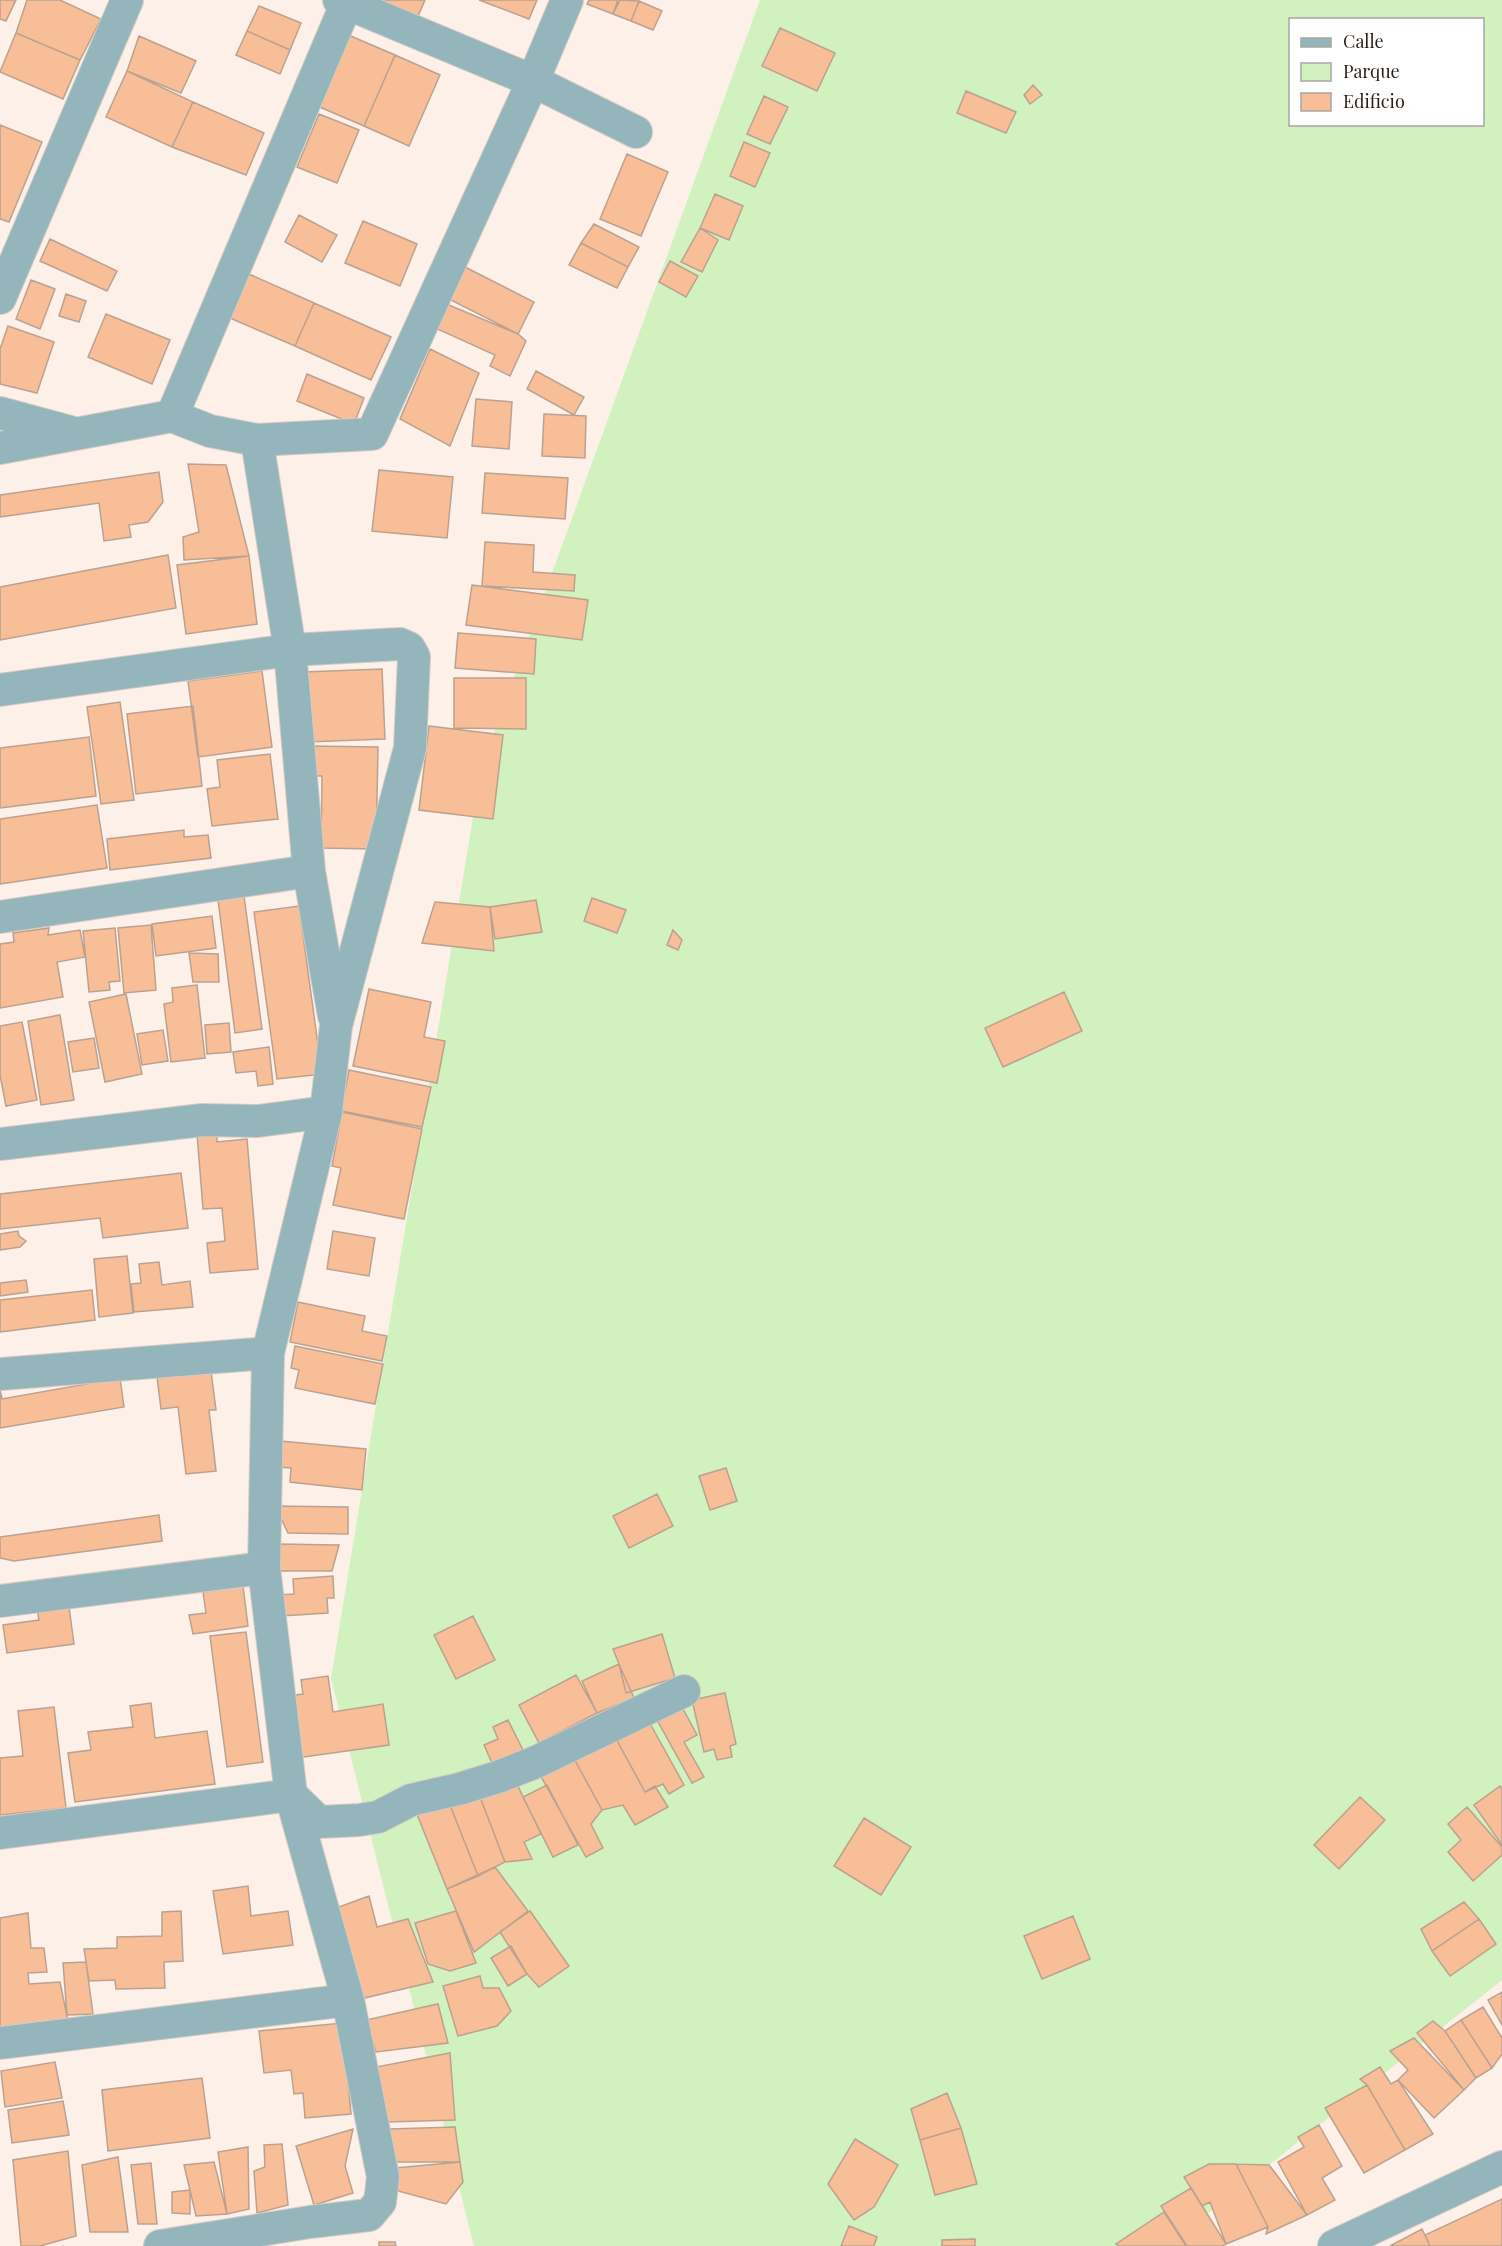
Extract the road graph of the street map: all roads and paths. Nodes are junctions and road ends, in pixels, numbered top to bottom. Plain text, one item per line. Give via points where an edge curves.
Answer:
1 (127, 0) edge
2 (567, 0) edge
3 (345, 1) edge
4 (533, 81) junction
5 (636, 132) dead end
6 (0, 298) edge
7 (0, 413) edge
8 (172, 416) junction
9 (80, 435) junction
10 (257, 440) junction
11 (0, 448) edge
12 (290, 651) junction
13 (0, 690) edge
14 (309, 872) junction
15 (0, 917) edge
16 (336, 1026) junction
17 (326, 1112) junction
18 (0, 1144) edge
19 (268, 1353) junction
20 (0, 1374) edge
21 (264, 1568) junction
22 (0, 1601) edge
23 (684, 1692) dead end
24 (291, 1795) junction
25 (0, 1833) edge
26 (348, 2000) junction
27 (0, 2043) edge
28 (1502, 2167) edge
29 (160, 2246) edge
30 (1334, 2246) edge

1 - 6 street
2 - 4 street
3 - 4 street
3 - 8 street
4 - 5 street
4 - 10 street via 372,434
7 - 9 street
8 - 9 street
8 - 10 street via 210,431
9 - 11 street
10 - 12 street
12 - 13 street
12 - 14 street
12 - 16 street via 400,644 409,648 414,657 410,748
14 - 15 street
14 - 16 street
16 - 17 street
17 - 18 street via 258,1121 202,1120
17 - 19 street
19 - 20 street
19 - 21 street
21 - 22 street
21 - 24 street
23 - 24 street via 536,1762 469,1786 411,1800 378,1817 319,1822
24 - 25 street
24 - 26 street
26 - 27 street
26 - 29 street via 383,2177 380,2202 369,2215
28 - 30 street

